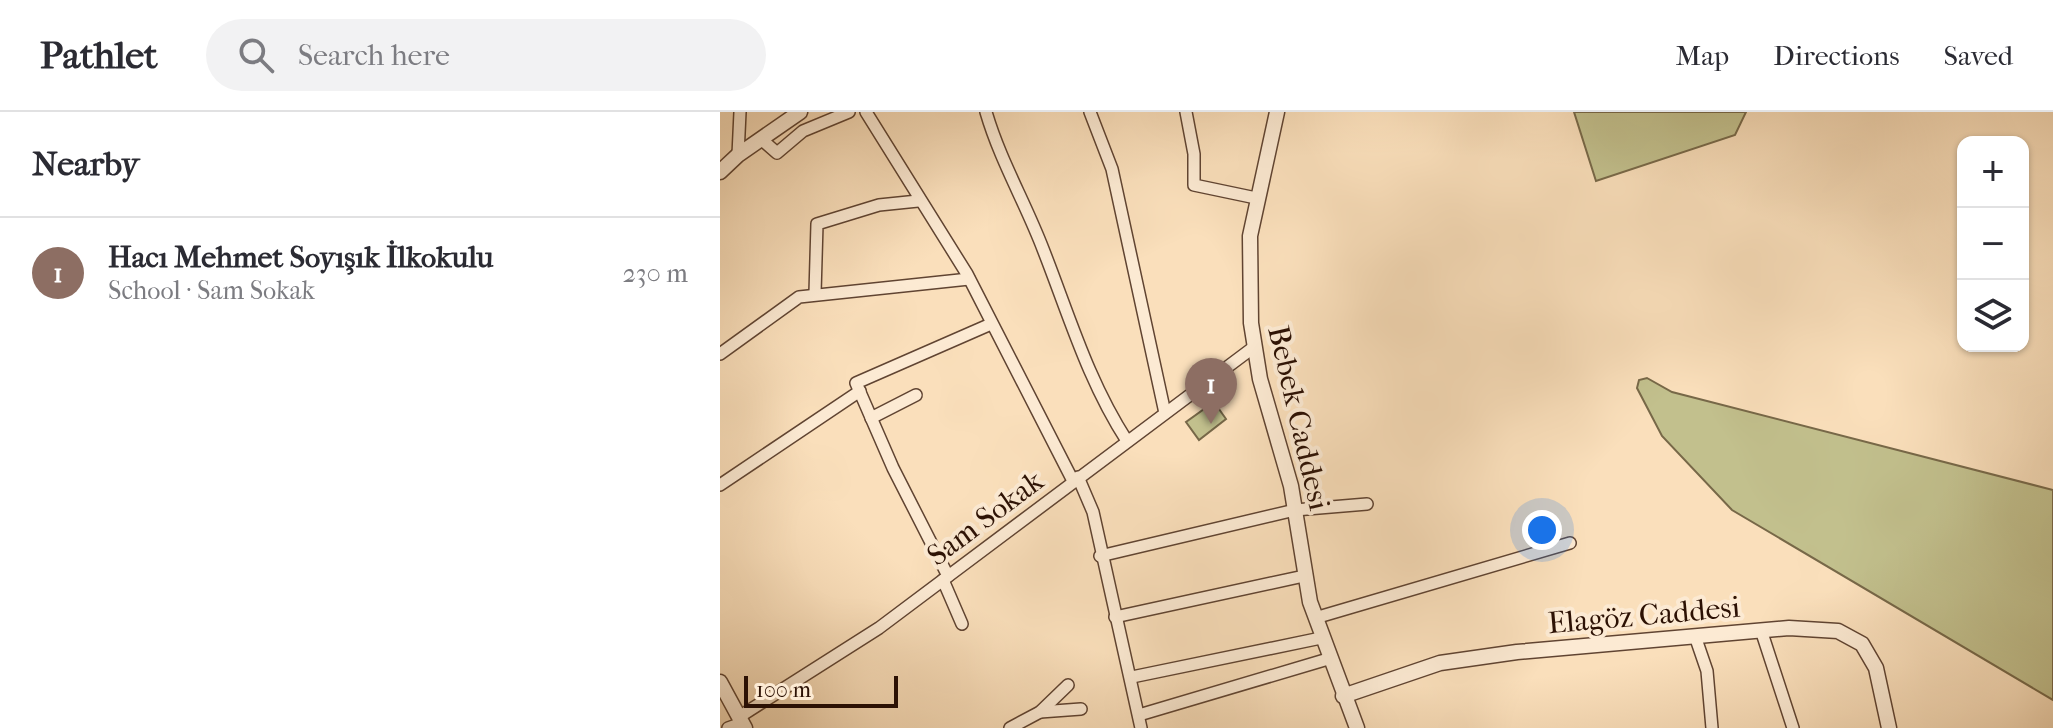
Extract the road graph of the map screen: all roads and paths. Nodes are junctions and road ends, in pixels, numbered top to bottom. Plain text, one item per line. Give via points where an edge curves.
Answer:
1 (740, 112) edge
2 (800, 112) edge
3 (849, 112) edge
4 (866, 112) edge
5 (986, 112) edge
6 (1090, 112) edge
7 (1186, 112) edge
8 (1277, 112) edge
9 (761, 139) junction
10 (738, 155) junction
11 (720, 172) edge
12 (1256, 198) junction
13 (918, 201) junction
14 (969, 279) junction
15 (815, 293) junction
16 (991, 324) junction
17 (1254, 347) junction
18 (720, 354) edge
19 (860, 391) junction
20 (916, 395) dead end
21 (1165, 413) junction
22 (871, 418) junction
23 (1127, 441) junction
24 (1076, 479) junction
25 (720, 485) edge
26 (1367, 504) dead end
27 (1295, 510) junction
28 (1570, 543) dead end
29 (1100, 556) junction
30 (1304, 576) junction
31 (945, 578) junction
32 (1115, 617) junction
33 (1315, 618) junction
34 (962, 624) dead end
35 (1761, 630) junction
36 (1695, 636) junction
37 (1321, 638) junction
38 (1328, 659) junction
39 (1132, 677) junction
40 (720, 682) edge
41 (1068, 685) dead end
42 (1343, 696) junction
43 (1081, 709) dead end
44 (1040, 712) junction
45 (1139, 715) junction
46 (739, 724) edge
47 (1010, 728) edge
48 (1141, 728) edge
49 (1357, 728) edge
50 (1712, 728) edge
51 (1793, 728) edge
52 (1889, 728) edge

1 - 10 street
2 - 9 street
3 - 9 street via 803,131 777,153
4 - 13 street
5 - 23 street via 998,155 1043,249 1083,362
6 - 21 street via 1112,169
7 - 12 street via 1194,185
8 - 12 street, Bebek Caddesi
9 - 10 street
10 - 11 street
12 - 17 street, Bebek Caddesi via 1248,275
13 - 14 street
13 - 15 street via 879,205 817,224
14 - 15 street
14 - 16 street
15 - 18 street via 791,300
16 - 19 street via 856,383
16 - 24 street
17 - 21 street, Sam Sokak
17 - 27 street, Bebek Caddesi
19 - 22 street
19 - 25 street
20 - 22 street
21 - 23 street, Sam Sokak
22 - 31 street
23 - 24 street, Sam Sokak
24 - 29 street via 1093,512
24 - 31 street, Sam Sokak
26 - 27 street
27 - 29 street
27 - 30 street, Bebek Caddesi
28 - 33 street
29 - 32 street
30 - 32 street
30 - 33 street, Bebek Caddesi
31 - 34 street
31 - 46 street, Sam Sokak
32 - 39 street
33 - 37 street, Bebek Caddesi
35 - 36 street, Elagöz Caddesi
35 - 51 street
35 - 52 street, Elagöz Caddesi via 1838,631 1855,639 1876,668
36 - 42 street, Elagöz Caddesi via 1440,663
36 - 50 street via 1707,671
37 - 38 street, Bebek Caddesi
37 - 39 street
38 - 42 street, Bebek Caddesi
38 - 45 street
39 - 45 street
40 - 46 street
41 - 44 street
42 - 49 street, Bebek Caddesi
43 - 44 street
44 - 47 street
45 - 48 street

